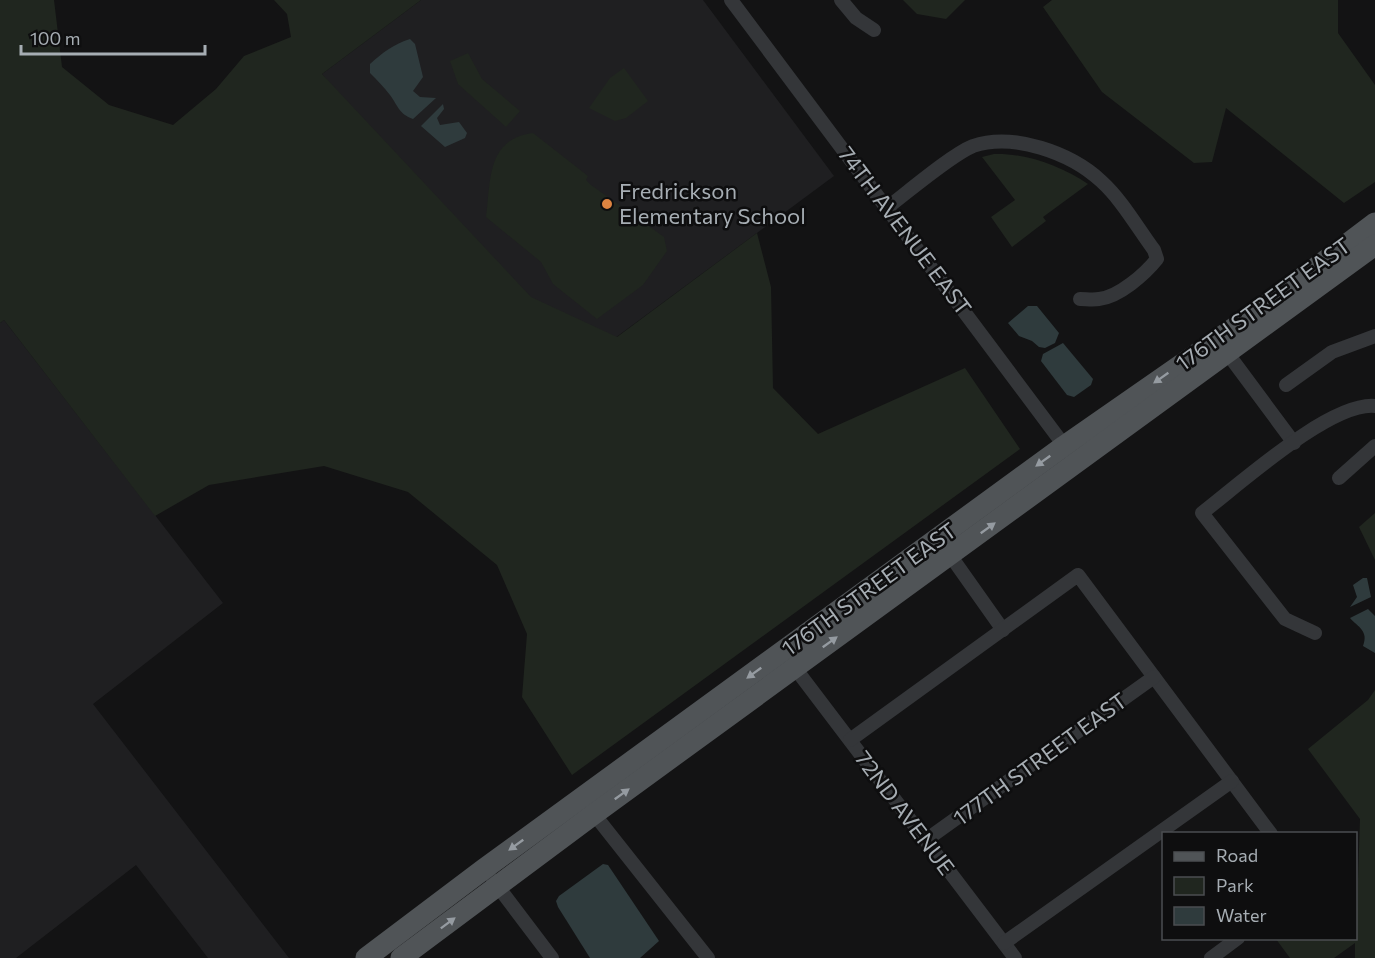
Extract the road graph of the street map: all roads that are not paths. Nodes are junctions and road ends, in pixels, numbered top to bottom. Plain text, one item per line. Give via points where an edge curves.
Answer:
1 (731, 0) edge
2 (841, 0) edge
3 (874, 30) dead end
4 (888, 207) junction
5 (1375, 223) edge
6 (1375, 245) edge
7 (1080, 299) dead end
8 (1261, 309) junction
9 (1375, 336) edge
10 (1227, 354) junction
11 (1286, 385) dead end
12 (1375, 406) edge
13 (1294, 442) junction
14 (1064, 446) junction
15 (1375, 446) edge
16 (1077, 463) junction
17 (1339, 478) dead end
18 (950, 555) junction
19 (1003, 630) junction
20 (1315, 633) dead end
21 (795, 668) junction
22 (1154, 677) junction
23 (850, 740) junction
24 (1232, 781) junction
25 (594, 814) junction
26 (1270, 832) edge
27 (926, 840) junction
28 (484, 869) junction
29 (497, 886) junction
30 (1237, 940) edge
31 (1004, 943) junction
32 (366, 958) edge
33 (401, 958) edge
34 (552, 958) edge
35 (708, 958) edge
36 (1015, 958) edge
37 (1211, 958) edge

1 - 4 street, 74TH AVENUE EAST
2 - 3 street via 856,18
4 - 7 street via 972,147 1014,142 1060,156 1089,171 1118,202 1157,259 1114,294
4 - 14 street, 74TH AVENUE EAST
5 - 8 main road, 176TH STREET EAST
6 - 10 main road, 176TH STREET EAST
8 - 10 main road via 1229,340
8 -> 14 main road, 176TH STREET EAST
9 - 11 street via 1332,352
10 - 13 street
10 - 16 main road, 176TH STREET EAST
12 - 13 street via 1345,411
13 - 20 street via 1202,513 1285,619
14 - 16 street, 74TH AVENUE EAST
14 -> 28 main road, 176TH STREET EAST
15 - 17 street
18 -> 16 main road, 176TH STREET EAST
18 - 19 street
21 -> 18 main road, 176TH STREET EAST
19 - 22 street via 1078,575
19 - 23 street
21 - 23 street, 72ND AVENUE
25 -> 21 main road, 176TH STREET EAST
22 - 24 street
22 - 27 street, 177TH STREET EAST
23 - 27 street, 72ND AVENUE
24 - 26 street
24 - 31 street
25 - 29 main road, 176TH STREET EAST
25 - 35 street
27 - 31 street, 72ND AVENUE
28 - 29 street
28 - 32 main road, 176TH STREET EAST
33 -> 29 main road, 176TH STREET EAST
29 - 34 street
30 - 37 street
31 - 36 street, 72ND AVENUE

